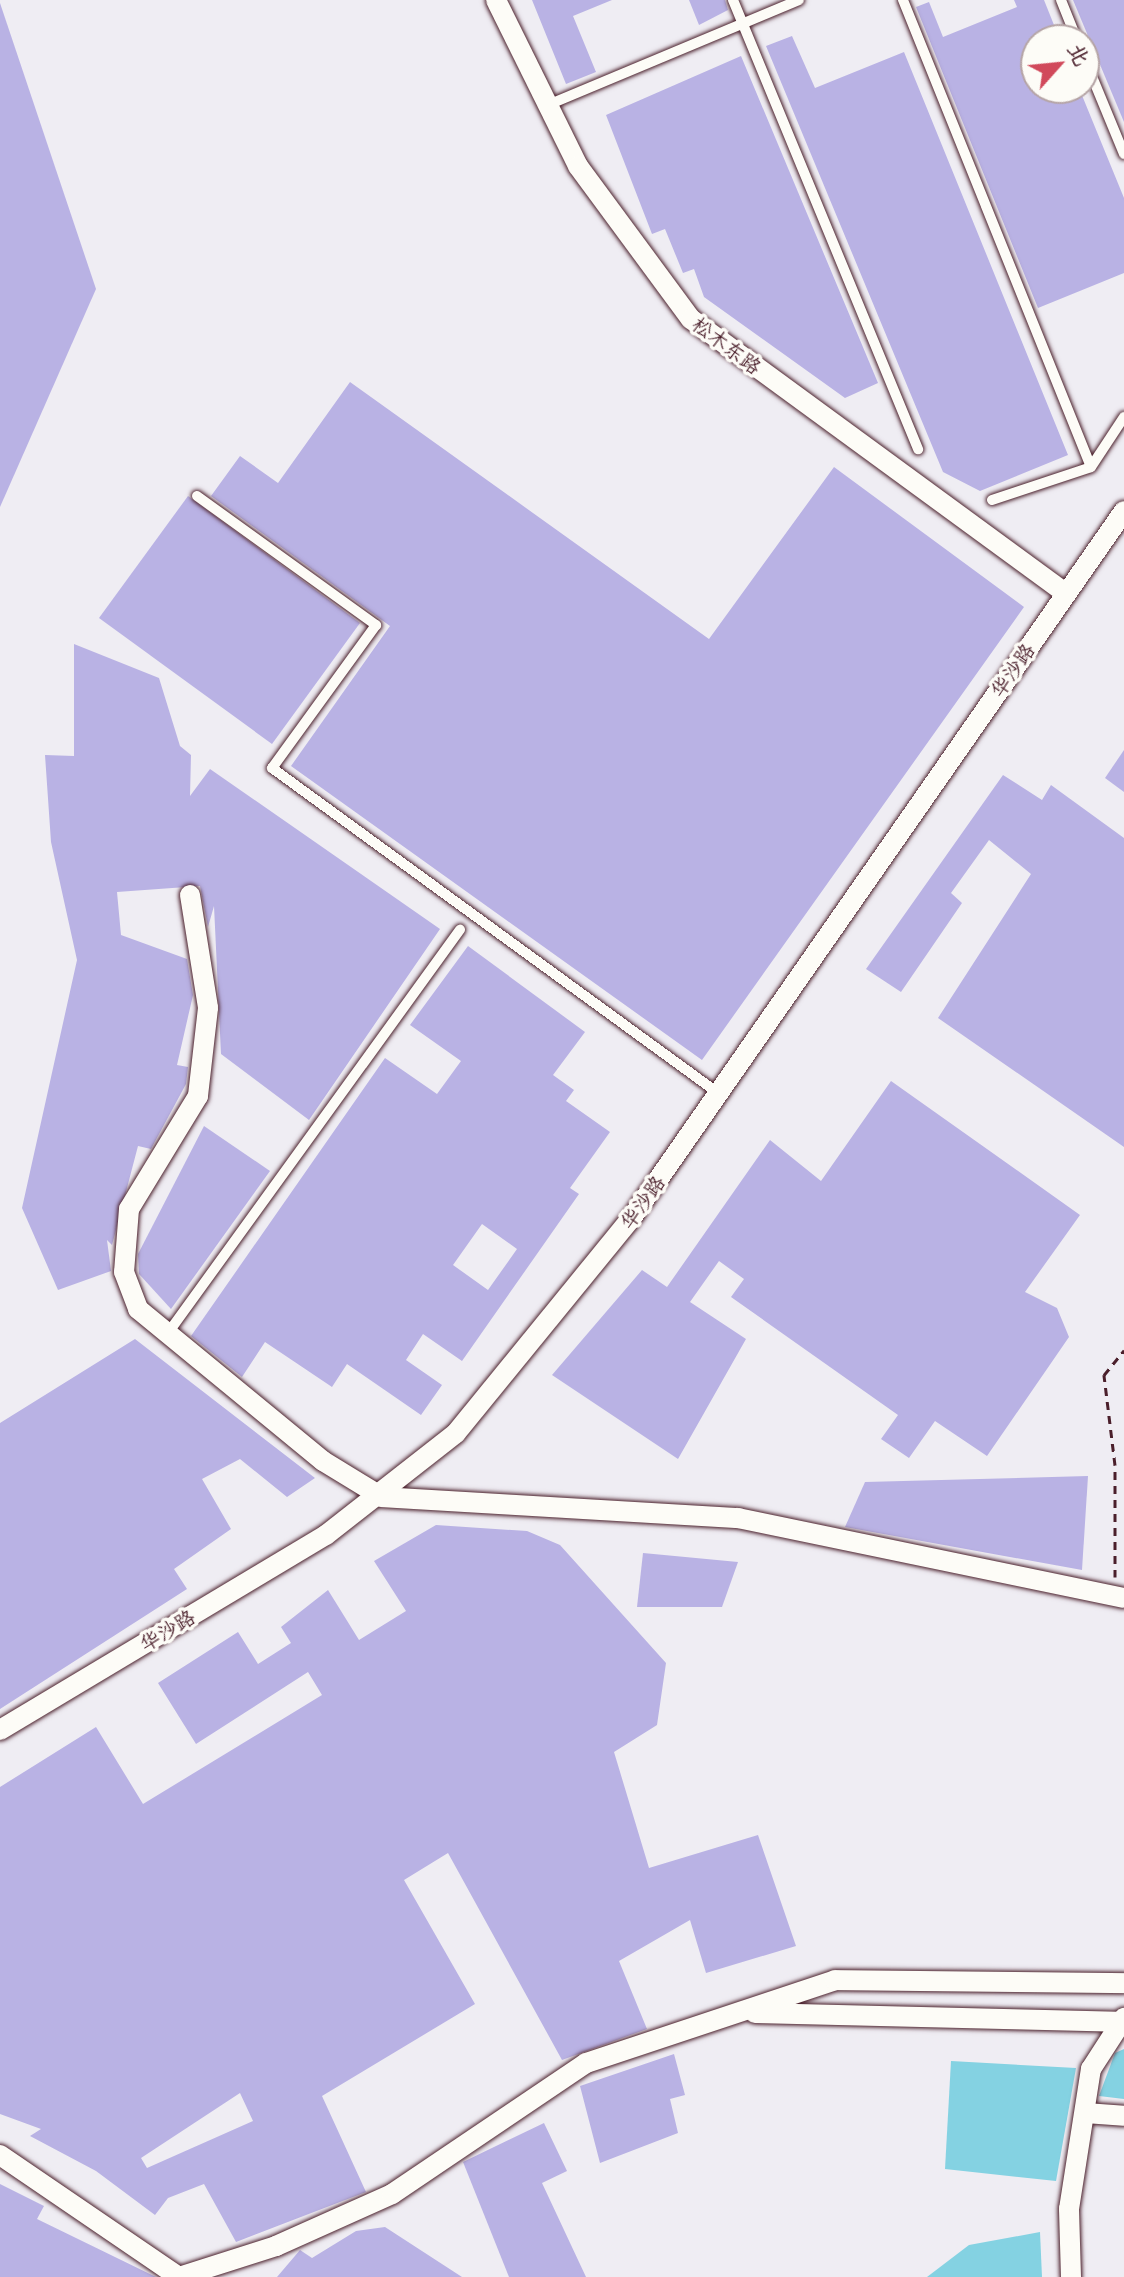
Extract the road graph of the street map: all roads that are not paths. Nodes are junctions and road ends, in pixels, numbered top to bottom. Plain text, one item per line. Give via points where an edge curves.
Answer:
1 (496, 0) edge
2 (733, 0) edge
3 (799, 0) edge
4 (903, 0) edge
5 (1061, 0) edge
6 (743, 23) junction
7 (1071, 24) edge
8 (1100, 96) edge
9 (548, 105) junction
10 (1124, 154) edge
11 (1124, 417) edge
12 (918, 449) dead end
13 (1091, 467) junction
14 (197, 496) dead end
15 (992, 500) dead end
16 (1124, 511) edge
17 (1065, 593) junction
18 (190, 895) dead end
19 (460, 930) dead end
20 (718, 1093) junction
21 (168, 1333) junction
22 (382, 1497) junction
23 (1119, 1597) edge
24 (0, 1730) edge
25 (1124, 1983) edge
26 (739, 2012) junction
27 (1121, 2020) edge
28 (1085, 2113) junction
29 (1124, 2116) edge
30 (0, 2155) edge
31 (179, 2277) edge
32 (1071, 2277) edge

1 - 9 street, 松木东路
2 - 6 lane
3 - 6 lane
4 - 13 lane
5 - 7 lane
6 - 9 lane
6 - 12 lane
8 - 10 lane
9 - 17 street, 松木东路 via 587,179 691,319
11 - 13 lane
13 - 15 lane
14 - 20 lane via 376,625 272,768
16 - 17 street, 华沙路
17 - 20 street, 华沙路
18 - 21 street via 208,1008 198,1096 129,1209 124,1272 138,1309
19 - 21 lane
20 - 22 street, 华沙路 via 522,1357 456,1433
21 - 22 street via 323,1461
22 - 23 street via 738,1518
22 - 24 street, 华沙路
25 - 26 street via 835,1980
26 - 27 street
26 - 31 street via 586,2063 392,2194 276,2246
27 - 28 street via 1091,2069
28 - 29 street
28 - 32 street via 1069,2209
30 - 31 street

